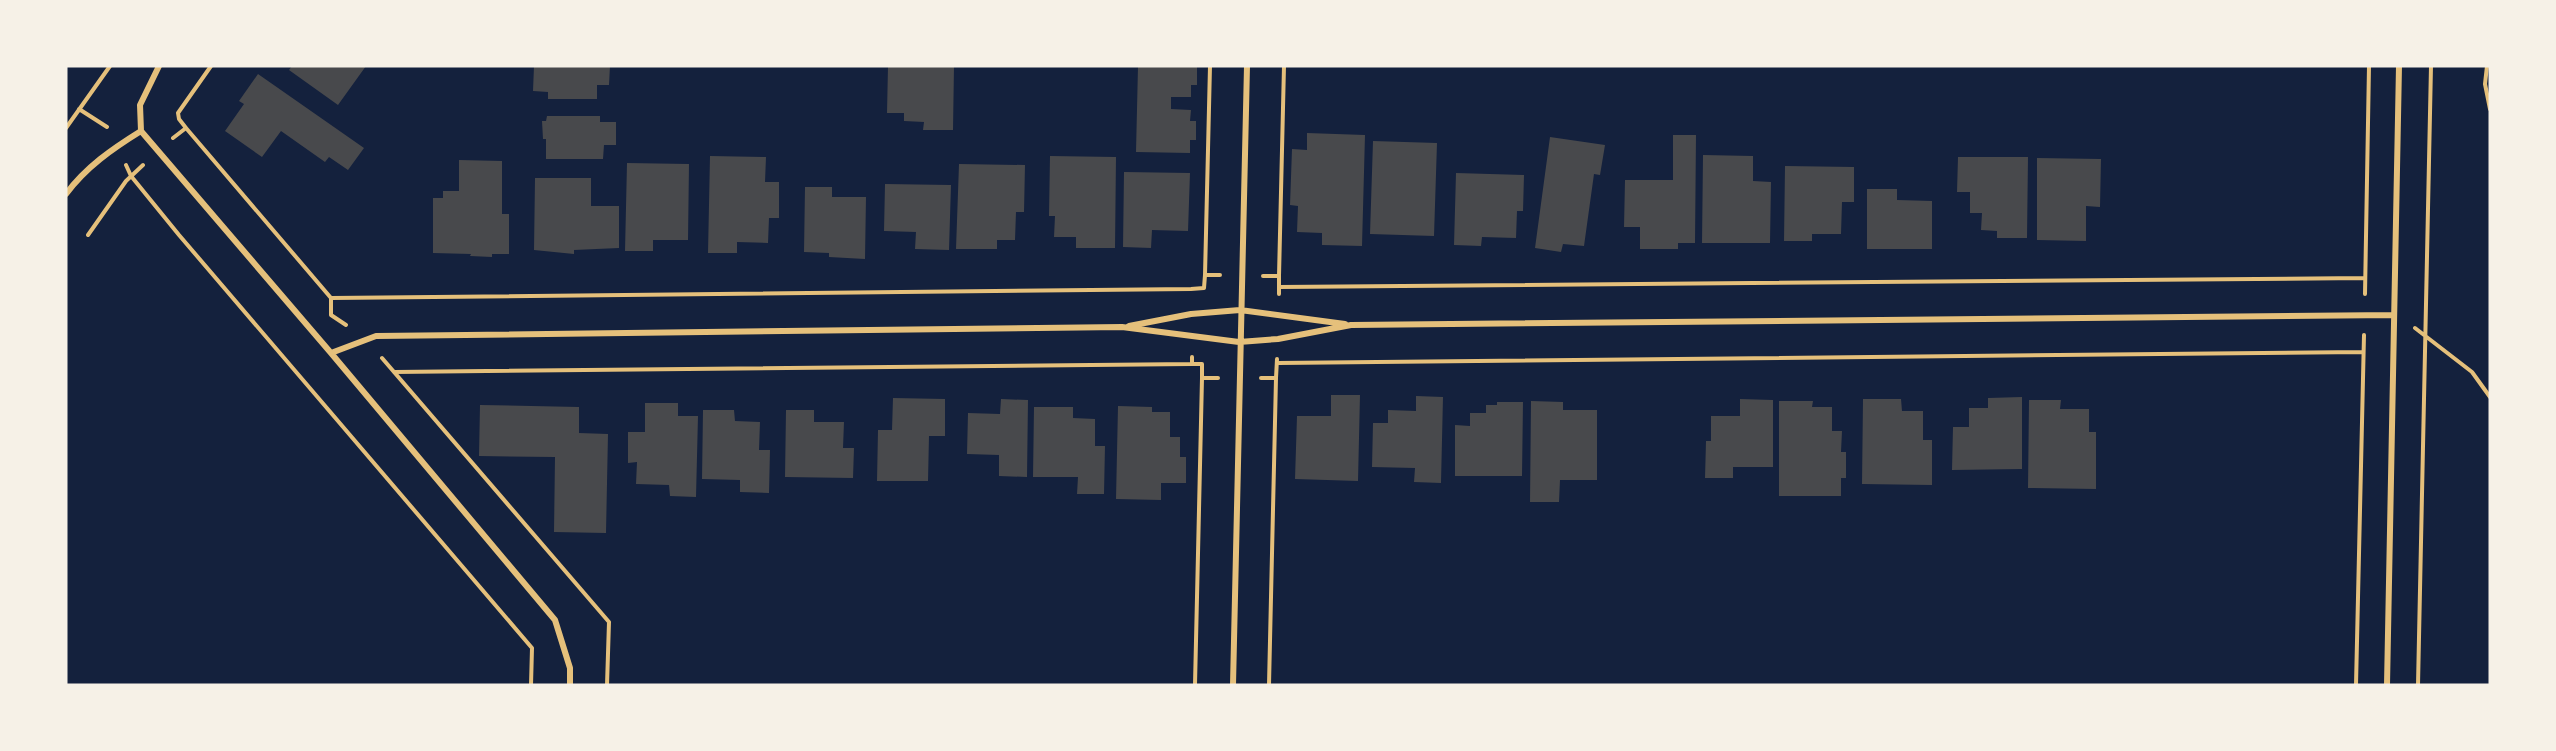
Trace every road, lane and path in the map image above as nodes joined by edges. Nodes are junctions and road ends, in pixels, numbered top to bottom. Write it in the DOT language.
graph roads {
  1 [pos="110,66"];
  2 [pos="159,66"];
  3 [pos="1210,66"];
  4 [pos="1246,66"];
  5 [pos="1284,66"];
  6 [pos="2369,66"];
  7 [pos="2399,66"];
  8 [pos="2431,66"];
  9 [pos="2487,66"];
  10 [pos="79,109"];
  11 [pos="2490,109"];
  12 [pos="66,128"];
  13 [pos="186,128"];
  14 [pos="141,131"];
  15 [pos="117,146"];
  16 [pos="66,194"];
  17 [pos="1205,275"];
  18 [pos="1280,276"];
  19 [pos="2365,278"];
  20 [pos="1279,287"];
  21 [pos="1191,289"];
  22 [pos="331,298"];
  23 [pos="1240,310"];
  24 [pos="2364,314"];
  25 [pos="2394,315"];
  26 [pos="1351,326"];
  27 [pos="1122,327"];
  28 [pos="2424,334"];
  29 [pos="366,339"];
  30 [pos="1239,342"];
  31 [pos="331,352"];
  32 [pos="2363,352"];
  33 [pos="1277,363"];
  34 [pos="1192,364"];
  35 [pos="394,372"];
  36 [pos="1202,378"];
  37 [pos="1276,378"];
  38 [pos="2490,396"];
  39 [pos="531,685"];
  40 [pos="570,685"];
  41 [pos="607,685"];
  42 [pos="1195,685"];
  43 [pos="1233,685"];
  44 [pos="1269,685"];
  45 [pos="2356,685"];
  46 [pos="2387,685"];
  47 [pos="2418,685"];
  1 -- 10 [label="path"];
  2 -- 14 [label="street"];
  3 -- 17 [label="path"];
  4 -- 23 [label="street"];
  5 -- 18 [label="path"];
  6 -- 19 [label="path"];
  7 -- 25 [label="street"];
  8 -- 28 [label="path"];
  9 -- 11 [label="path"];
  10 -- 12 [label="path"];
  10 -- 15 [label="path"];
  13 -- 22 [label="path"];
  14 -- 15 [label="street"];
  14 -- 31 [label="street"];
  15 -- 16 [label="street"];
  15 -- 39 [label="path"];
  19 -- 20 [label="path"];
  19 -- 24 [label="path"];
  21 -- 22 [label="path"];
  22 -- 29 [label="path"];
  23 -- 26 [label="street"];
  23 -- 27 [label="street"];
  23 -- 30 [label="street"];
  24 -- 25 [label="street"];
  24 -- 26 [label="street"];
  24 -- 32 [label="path"];
  25 -- 28 [label="path"];
  25 -- 46 [label="street"];
  26 -- 30 [label="street"];
  27 -- 29 [label="street"];
  27 -- 30 [label="street"];
  28 -- 38 [label="path"];
  28 -- 47 [label="path"];
  29 -- 31 [label="street"];
  29 -- 35 [label="path"];
  30 -- 43 [label="street"];
  31 -- 40 [label="street"];
  32 -- 33 [label="path"];
  32 -- 45 [label="path"];
  34 -- 35 [label="path"];
  35 -- 41 [label="path"];
  36 -- 42 [label="path"];
  37 -- 44 [label="path"];
}
